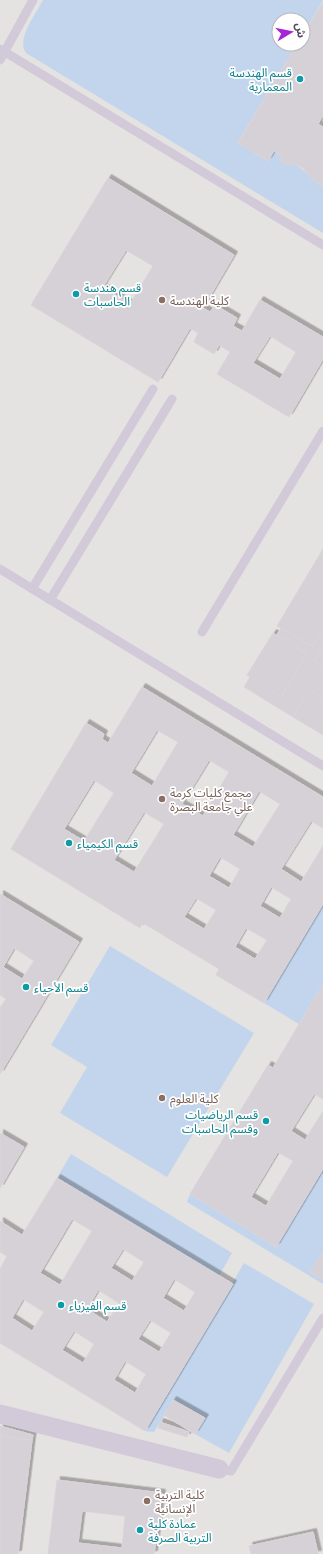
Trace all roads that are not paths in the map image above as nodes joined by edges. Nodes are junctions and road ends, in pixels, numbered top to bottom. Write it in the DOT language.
graph roads {
  1 [pos="33,0"];
  2 [pos="2,54"];
  3 [pos="323,245"];
  4 [pos="153,389"];
  5 [pos="172,399"];
  6 [pos="323,431"];
  7 [pos="0,569"];
  8 [pos="32,589"];
  9 [pos="50,600"];
  10 [pos="202,632"];
  11 [pos="323,766"];
  12 [pos="323,1318"];
  13 [pos="0,1414"];
  14 [pos="219,1469"];
  1 -- 2 [label="lane"];
  2 -- 3 [label="lane"];
  4 -- 8 [label="lane"];
  5 -- 9 [label="lane"];
  6 -- 10 [label="lane"];
  7 -- 8 [label="lane"];
  8 -- 9 [label="lane"];
  9 -- 11 [label="lane"];
  12 -- 14 [label="lane"];
  13 -- 14 [label="street"];
}
